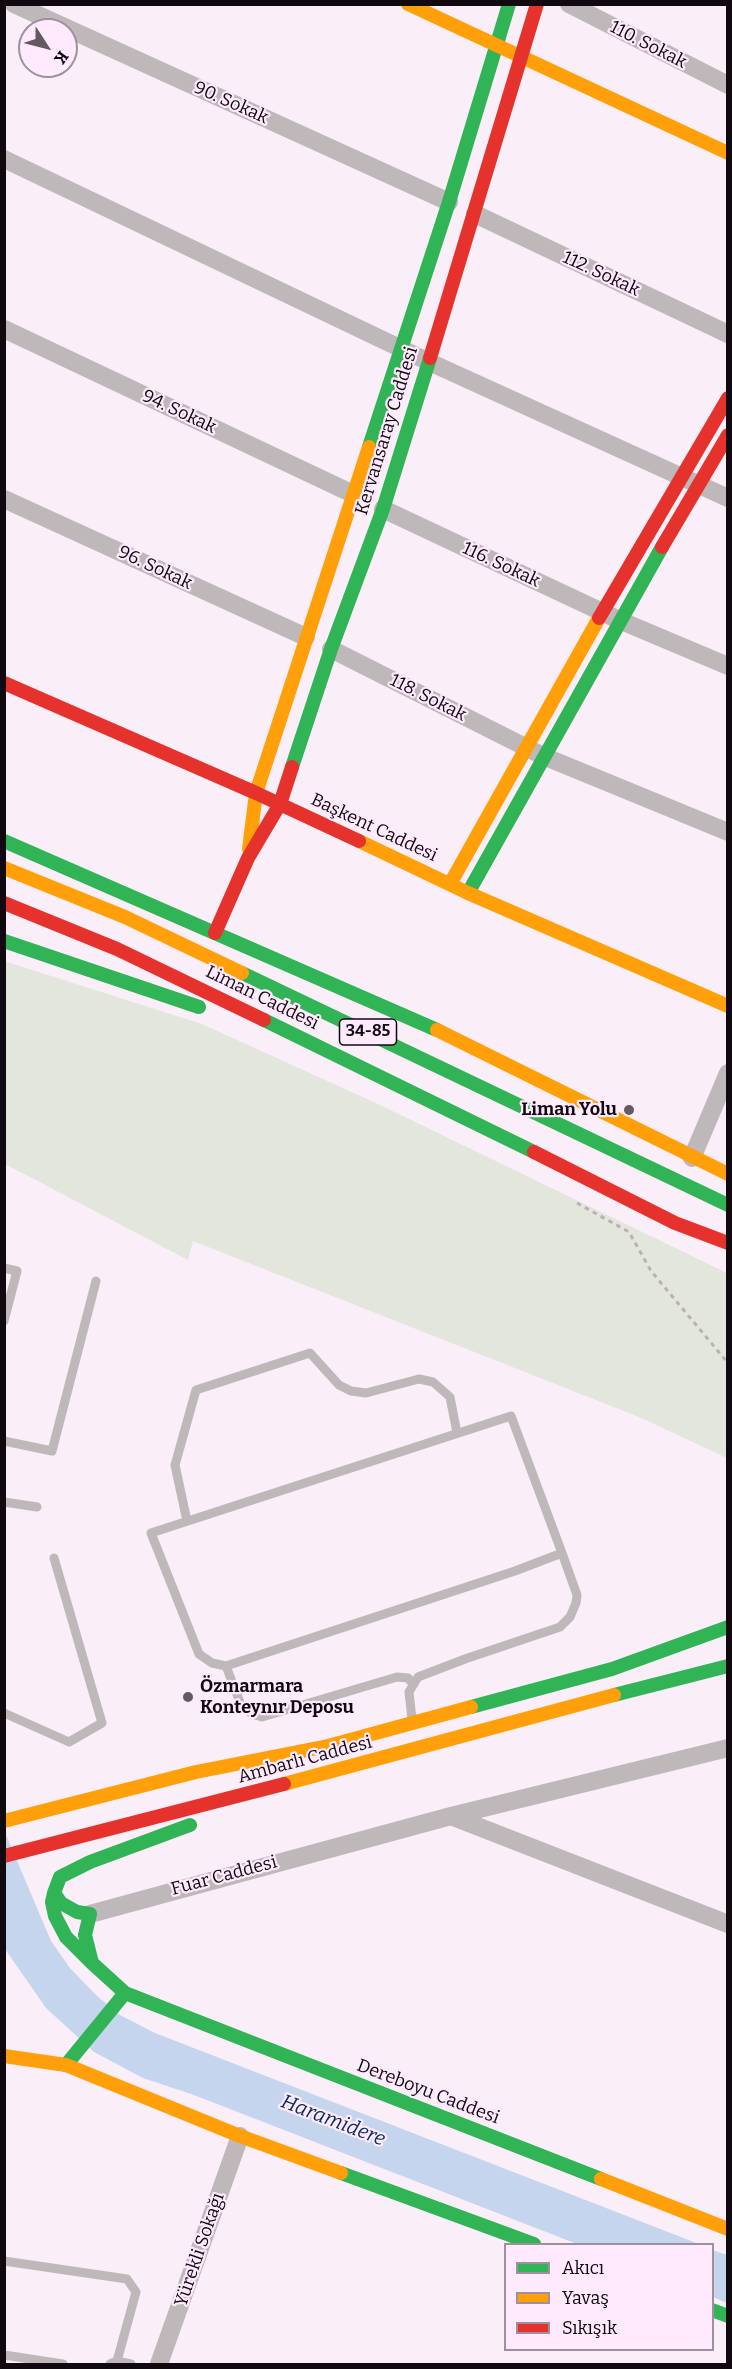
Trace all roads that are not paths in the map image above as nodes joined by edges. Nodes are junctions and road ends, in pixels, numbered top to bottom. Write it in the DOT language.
graph roads {
  1 [pos="14,4"];
  2 [pos="408,4"];
  3 [pos="509,4"];
  4 [pos="537,4"];
  5 [pos="569,4"];
  6 [pos="496,45"];
  7 [pos="520,57"];
  8 [pos="728,85"];
  9 [pos="728,153"];
  10 [pos="4,159"];
  11 [pos="449,202"];
  12 [pos="475,214"];
  13 [pos="4,329"];
  14 [pos="728,334"];
  15 [pos="400,347"];
  16 [pos="427,361"];
  17 [pos="728,398"];
  18 [pos="728,435"];
  19 [pos="680,478"];
  20 [pos="698,486"];
  21 [pos="353,494"];
  22 [pos="728,498"];
  23 [pos="4,499"];
  24 [pos="383,509"];
  25 [pos="602,612"];
  26 [pos="619,620"];
  27 [pos="306,636"];
  28 [pos="331,649"];
  29 [pos="728,666"];
  30 [pos="4,683"];
  31 [pos="525,746"];
  32 [pos="543,756"];
  33 [pos="256,793"];
  34 [pos="280,804"];
  35 [pos="728,832"];
  36 [pos="4,841"];
  37 [pos="248,858"];
  38 [pos="4,868"];
  39 [pos="450,884"];
  40 [pos="468,893"];
  41 [pos="4,903"];
  42 [pos="215,933"];
  43 [pos="4,941"];
  44 [pos="728,1006"];
  45 [pos="728,1073"];
  46 [pos="396,1083"];
  47 [pos="692,1158"];
  48 [pos="728,1174"];
  49 [pos="728,1205"];
  50 [pos="675,1223"];
  51 [pos="728,1243"];
  52 [pos="728,1249"];
  53 [pos="4,1268"];
  54 [pos="96,1281"];
  55 [pos="4,1321"];
  56 [pos="457,1434"];
  57 [pos="4,1441"];
  58 [pos="4,1502"];
  59 [pos="37,1508"];
  60 [pos="187,1521"];
  61 [pos="562,1553"];
  62 [pos="54,1558"];
  63 [pos="728,1627"];
  64 [pos="728,1639"];
  65 [pos="226,1666"];
  66 [pos="728,1666"];
  67 [pos="612,1670"];
  68 [pos="413,1684"];
  69 [pos="4,1713"];
  70 [pos="413,1723"];
  71 [pos="728,1748"];
  72 [pos="250,1794"];
  73 [pos="451,1816"];
  74 [pos="4,1821"];
  75 [pos="4,1857"];
  76 [pos="54,1893"];
  77 [pos="90,1914"];
  78 [pos="728,1924"];
  79 [pos="92,1963"];
  80 [pos="121,1997"];
  81 [pos="4,2056"];
  82 [pos="66,2065"];
  83 [pos="240,2136"];
  84 [pos="728,2229"];
  85 [pos="531,2243"];
  86 [pos="4,2260"];
  87 [pos="4,2355"];
  88 [pos="113,2363"];
  89 [pos="63,2364"];
  90 [pos="131,2364"];
  91 [pos="159,2364"];
  1 -- 11 [label="street, 90. Sokak"];
  2 -- 6 [label="main road"];
  3 -- 6 [label="main road, Kervansaray Caddesi"];
  4 -- 7 [label="main road, Kervansaray Caddesi"];
  5 -- 8 [label="street, 110. Sokak"];
  6 -- 7 [label="main road"];
  6 -- 11 [label="main road, Kervansaray Caddesi"];
  7 -- 9 [label="main road"];
  7 -- 12 [label="main road, Kervansaray Caddesi"];
  10 -- 15 [label="street"];
  11 -- 15 [label="main road, Kervansaray Caddesi"];
  12 -- 14 [label="street, 112. Sokak"];
  12 -- 16 [label="main road, Kervansaray Caddesi"];
  13 -- 21 [label="street, 94. Sokak"];
  15 -- 16 [label="street"];
  15 -- 21 [label="main road, Kervansaray Caddesi"];
  16 -- 19 [label="street"];
  16 -- 24 [label="main road, Kervansaray Caddesi"];
  17 -- 19 [label="main road"];
  18 -- 20 [label="main road"];
  19 -- 20 [label="street"];
  19 -- 25 [label="main road"];
  20 -- 22 [label="street"];
  20 -- 26 [label="main road"];
  21 -- 27 [label="main road, Kervansaray Caddesi"];
  23 -- 27 [label="street, 96. Sokak"];
  24 -- 25 [label="street, 116. Sokak"];
  24 -- 28 [label="main road, Kervansaray Caddesi"];
  25 -- 26 [label="street, 116. Sokak"];
  25 -- 31 [label="main road"];
  26 -- 29 [label="street, 116. Sokak"];
  26 -- 32 [label="main road"];
  27 -- 33 [label="main road, Kervansaray Caddesi"];
  28 -- 31 [label="street, 118. Sokak"];
  28 -- 34 [label="main road, Kervansaray Caddesi"];
  30 -- 33 [label="main road, Başkent Caddesi"];
  31 -- 32 [label="street, 118. Sokak"];
  31 -- 39 [label="main road"];
  32 -- 35 [label="street, 118. Sokak"];
  32 -- 40 [label="main road"];
  33 -- 34 [label="main road, Başkent Caddesi"];
  33 -- 37 [label="main road, Kervansaray Caddesi"];
  34 -- 37 [label="main road, Kervansaray Caddesi"];
  34 -- 39 [label="main road, Başkent Caddesi"];
  36 -- 42 [label="main road"];
  37 -- 42 [label="main road, Kervansaray Caddesi"];
  38 -- 49 [label="main road, Liman Caddesi / 34-85"];
  39 -- 40 [label="main road, Başkent Caddesi"];
  40 -- 44 [label="main road, Başkent Caddesi"];
  41 -- 46 [label="main road, Liman Caddesi / 34-85"];
  42 -- 47 [label="main road"];
  43 -- 46 [label="main road"];
  45 -- 47 [label="street"];
  46 -- 50 [label="main road, Liman Caddesi"];
  47 -- 48 [label="main road"];
  50 -- 51 [label="main road, Liman Caddesi"];
  50 -- 52 [label="main road"];
  53 -- 55 [label="lane"];
  54 -- 57 [label="lane"];
  56 -- 60 [label="lane"];
  56 -- 60 [label="lane"];
  56 -- 61 [label="lane"];
  58 -- 59 [label="lane"];
  60 -- 65 [label="lane"];
  61 -- 65 [label="lane"];
  61 -- 68 [label="lane"];
  62 -- 69 [label="lane"];
  63 -- 67 [label="main road"];
  64 -- 67 [label="main road"];
  65 -- 68 [label="lane"];
  66 -- 72 [label="main road, Ambarlı Caddesi"];
  67 -- 70 [label="main road, Ambarlı Caddesi"];
  68 -- 70 [label="lane"];
  70 -- 74 [label="main road, Ambarlı Caddesi"];
  71 -- 73 [label="street, Fuar Caddesi"];
  72 -- 75 [label="main road, Ambarlı Caddesi"];
  72 -- 76 [label="main road"];
  73 -- 77 [label="street, Fuar Caddesi"];
  73 -- 78 [label="street"];
  76 -- 77 [label="main road"];
  76 -- 79 [label="main road"];
  77 -- 79 [label="main road"];
  79 -- 80 [label="main road"];
  80 -- 82 [label="main road"];
  80 -- 84 [label="main road, Dereboyu Caddesi"];
  81 -- 82 [label="main road"];
  82 -- 83 [label="main road"];
  83 -- 85 [label="main road"];
  83 -- 91 [label="street, Yürekli Sokağı"];
  86 -- 88 [label="lane"];
  87 -- 89 [label="lane"];
  88 -- 90 [label="lane"];
}
